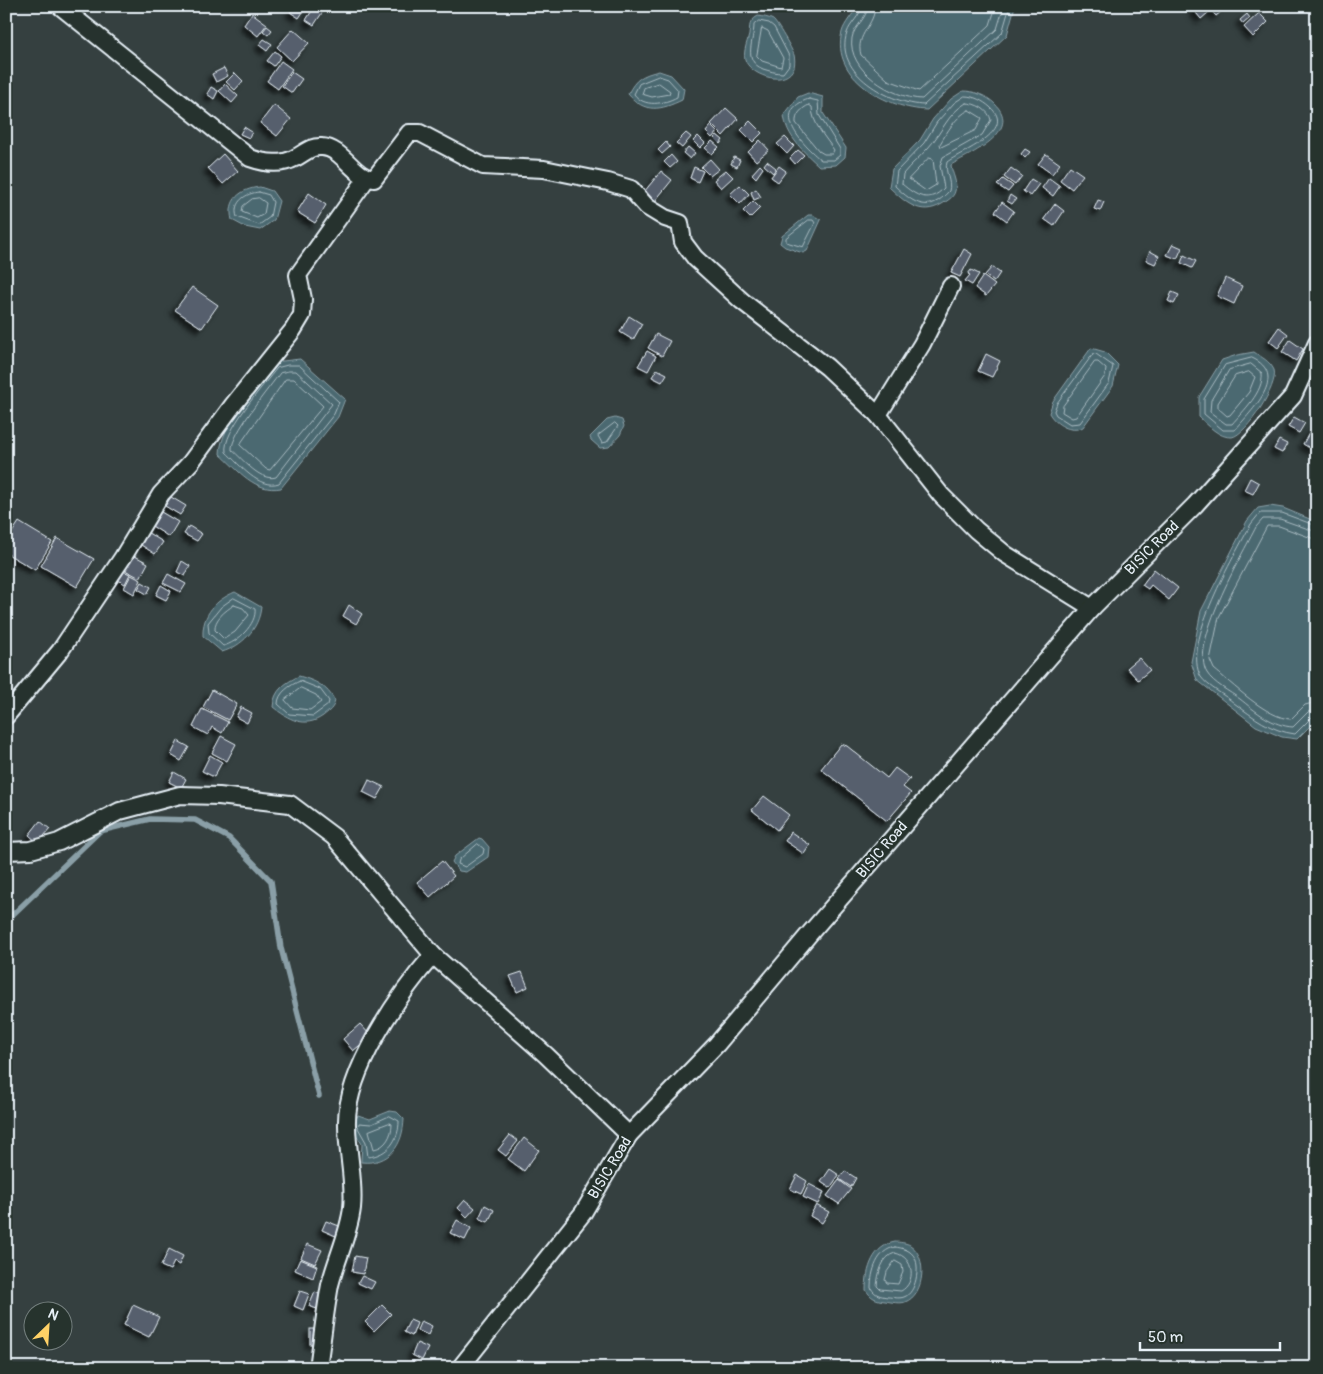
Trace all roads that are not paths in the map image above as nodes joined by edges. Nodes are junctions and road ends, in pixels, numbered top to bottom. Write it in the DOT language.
graph roads {
  1 [pos="60,6"];
  2 [pos="367,178"];
  3 [pos="952,286"];
  4 [pos="1317,343"];
  5 [pos="878,414"];
  6 [pos="1092,608"];
  7 [pos="6,716"];
  8 [pos="6,850"];
  9 [pos="433,955"];
  10 [pos="629,1135"];
  11 [pos="318,1368"];
  12 [pos="460,1368"];
  1 -- 2 [label="street"];
  2 -- 5 [label="street"];
  2 -- 7 [label="street"];
  3 -- 5 [label="street"];
  4 -- 6 [label="street, BISIC Road"];
  5 -- 6 [label="street"];
  6 -- 10 [label="street, BISIC Road"];
  8 -- 9 [label="street"];
  9 -- 10 [label="street"];
  9 -- 11 [label="street"];
  10 -- 12 [label="street, BISIC Road"];
}
